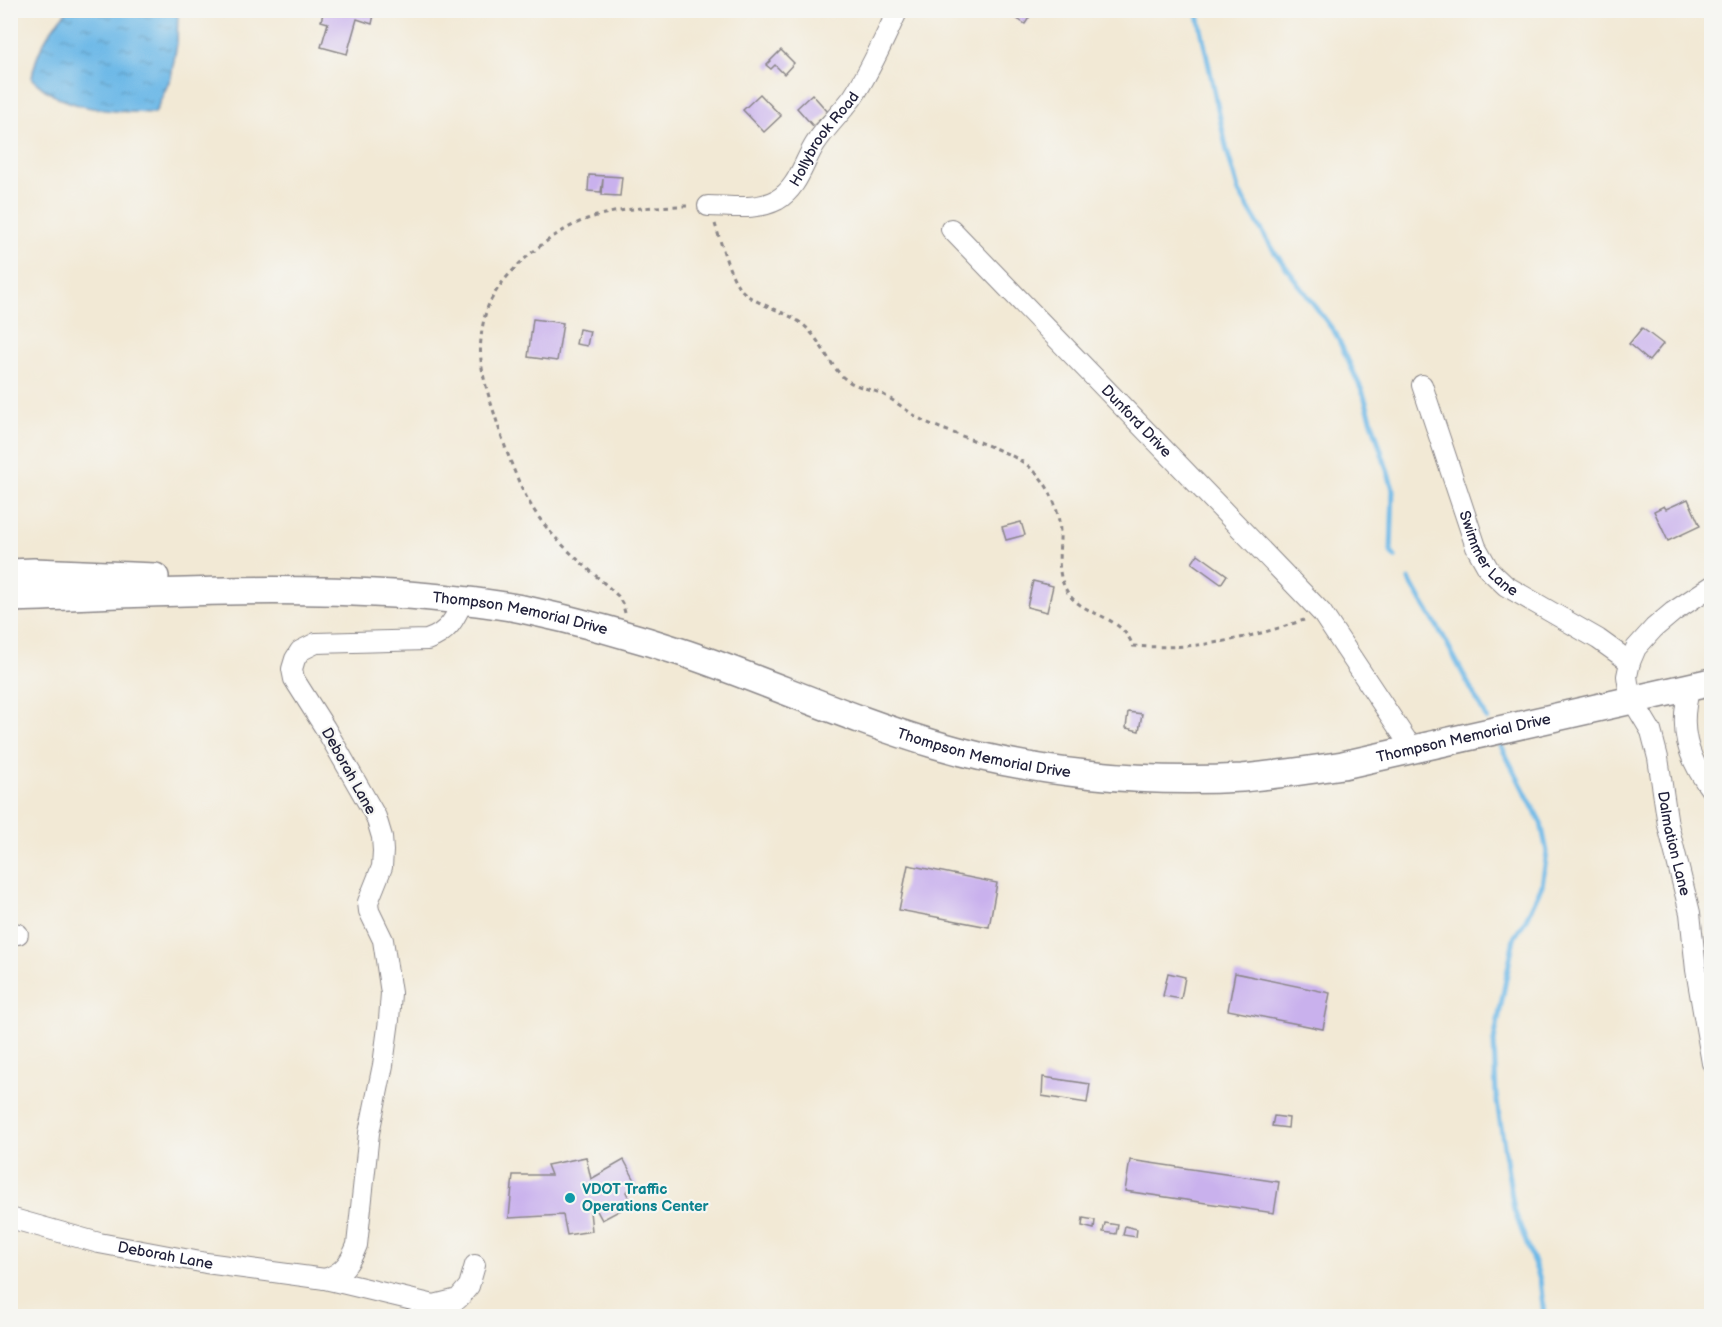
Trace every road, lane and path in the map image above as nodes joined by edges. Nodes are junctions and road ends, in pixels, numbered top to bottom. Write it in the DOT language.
graph roads {
  1 [pos="898,10"];
  2 [pos="708,206"];
  3 [pos="951,229"];
  4 [pos="1422,385"];
  5 [pos="10,573"];
  6 [pos="1712,586"];
  7 [pos="266,589"];
  8 [pos="10,598"];
  9 [pos="464,599"];
  10 [pos="1322,613"];
  11 [pos="629,635"];
  12 [pos="1630,662"];
  13 [pos="1701,685"];
  14 [pos="1633,701"];
  15 [pos="1413,750"];
  16 [pos="1712,791"];
  17 [pos="1712,1062"];
  18 [pos="10,1218"];
  19 [pos="475,1265"];
  20 [pos="325,1279"];
  1 -- 2 [label="street, Hollybrook Road"];
  2 -- 10 [label="path"];
  2 -- 11 [label="path"];
  3 -- 10 [label="street, Dunford Drive"];
  4 -- 12 [label="street, Swimmer Lane"];
  5 -- 7 [label="main road, Thompson Memorial Drive"];
  6 -- 12 [label="street"];
  7 -- 8 [label="main road, Thompson Memorial Drive"];
  7 -- 9 [label="main road, Thompson Memorial Drive"];
  9 -- 11 [label="main road, Thompson Memorial Drive"];
  9 -- 20 [label="street, Deborah Lane"];
  10 -- 15 [label="street, Dunford Drive"];
  11 -- 15 [label="main road, Thompson Memorial Drive"];
  12 -- 14 [label="street"];
  13 -- 14 [label="main road, Thompson Memorial Drive"];
  13 -- 16 [label="street"];
  14 -- 15 [label="main road, Thompson Memorial Drive"];
  14 -- 17 [label="street, Dalmation Lane"];
  18 -- 20 [label="street, Deborah Lane"];
  19 -- 20 [label="street, Deborah Lane"];
}
